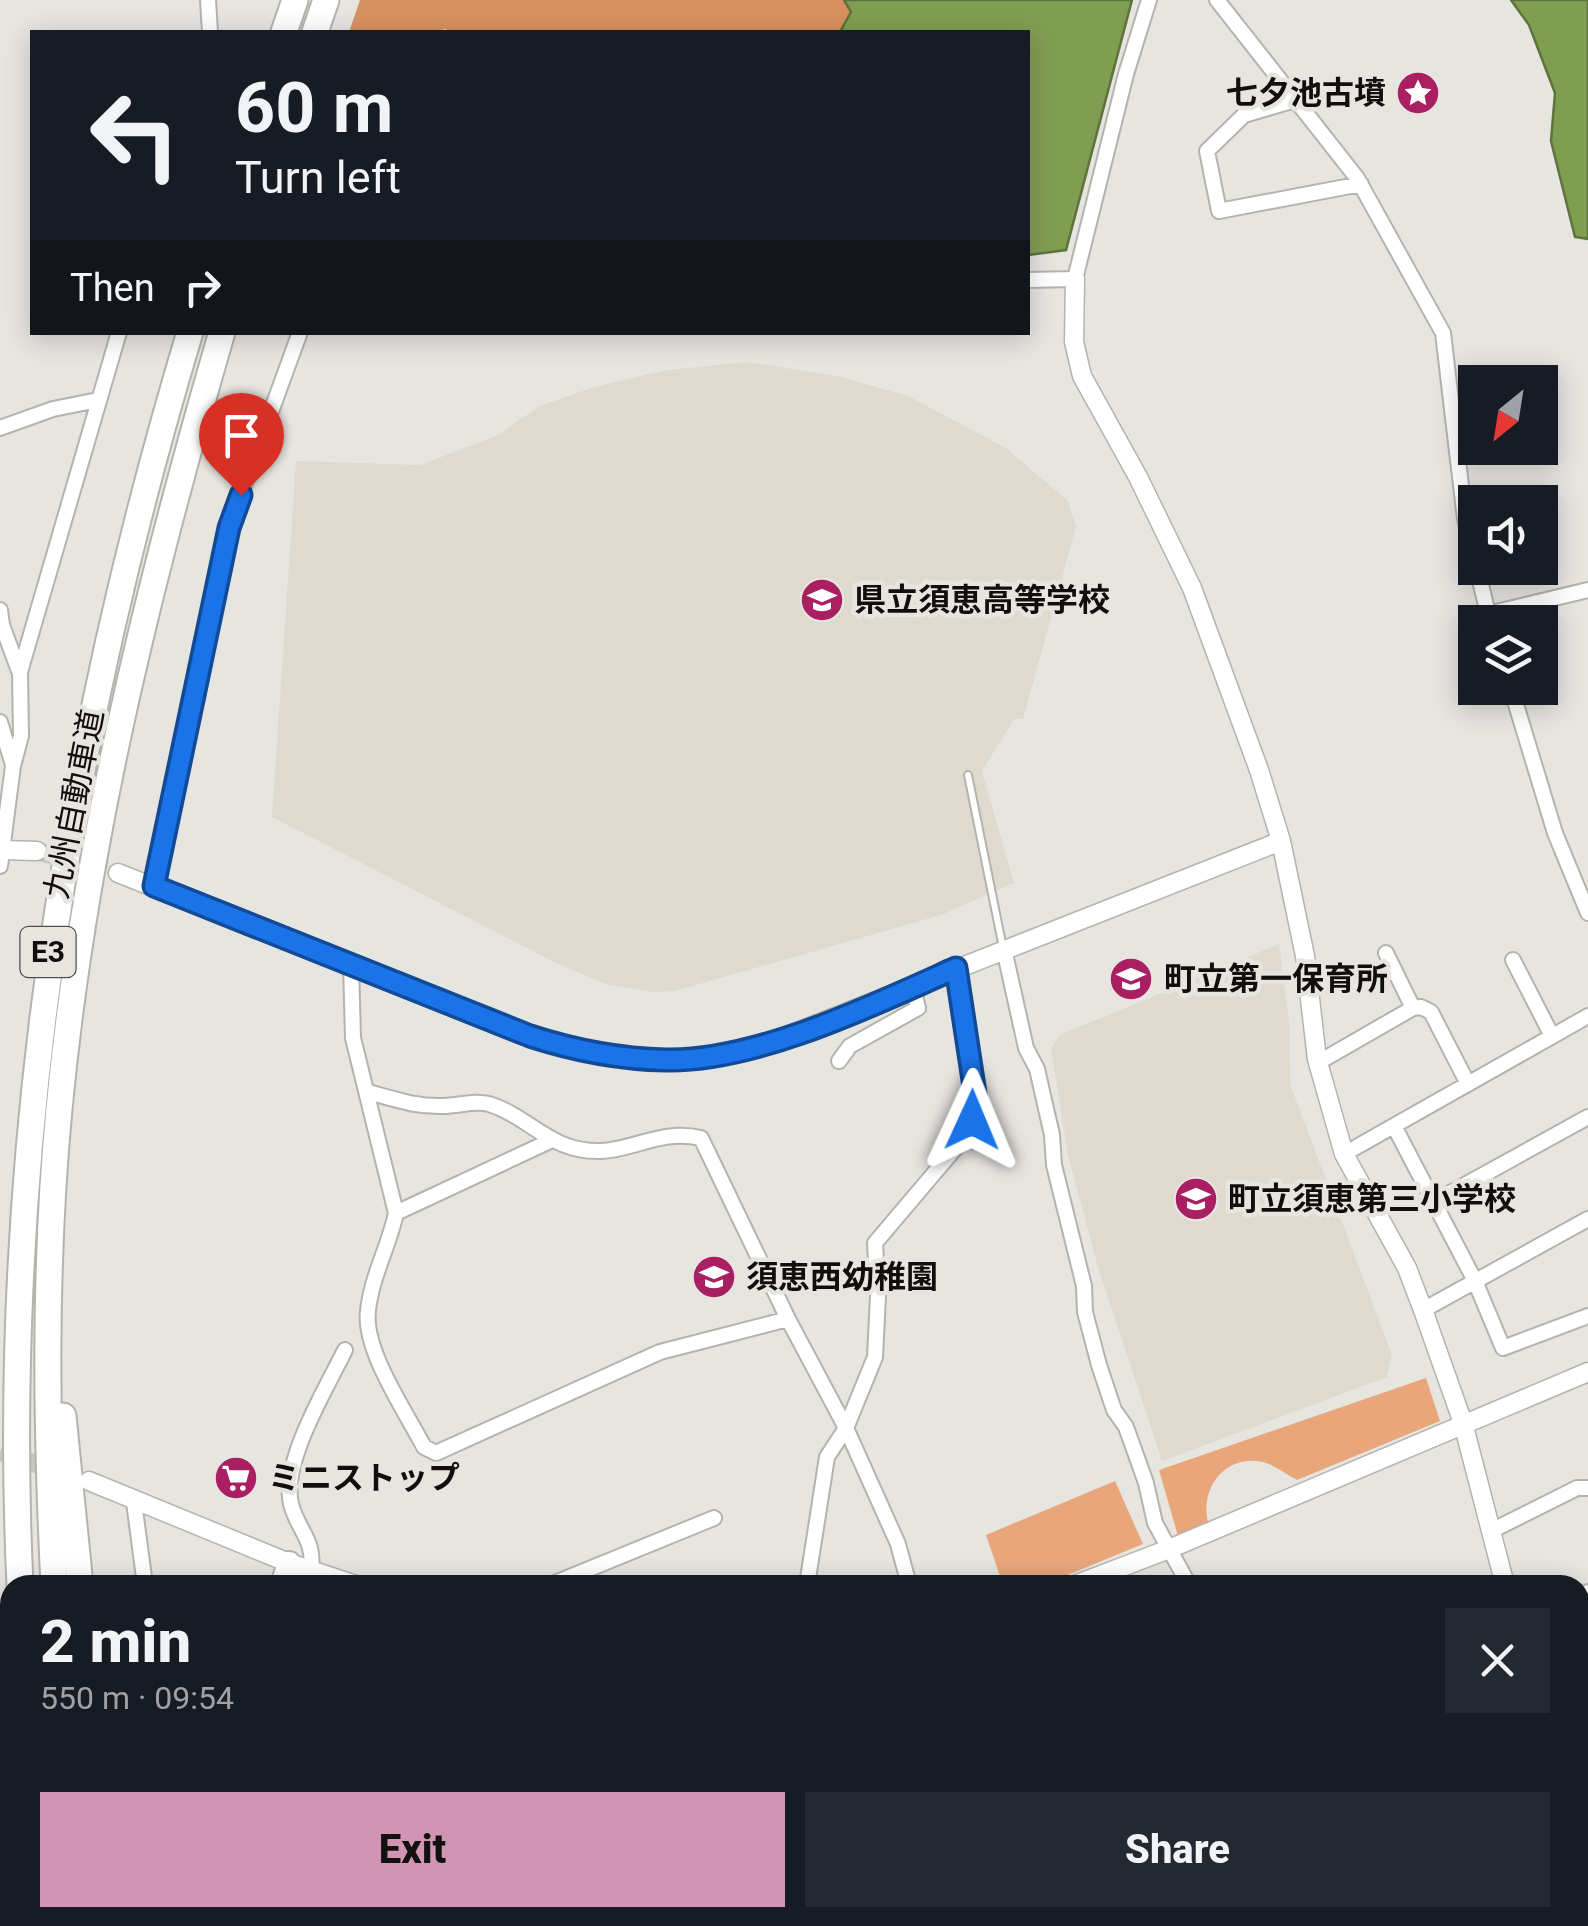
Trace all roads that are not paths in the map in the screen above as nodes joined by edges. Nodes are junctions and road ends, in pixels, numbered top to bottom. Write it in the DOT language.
graph roads {
  1 [pos="208,0"];
  2 [pos="295,0"];
  3 [pos="326,0"];
  4 [pos="1149,0"];
  5 [pos="1216,0"];
  6 [pos="210,30"];
  7 [pos="285,30"];
  8 [pos="316,30"];
  9 [pos="1295,100"];
  10 [pos="1361,184"];
  11 [pos="1075,279"];
  12 [pos="1030,280"];
  13 [pos="117,335"];
  14 [pos="189,335"];
  15 [pos="221,335"];
  16 [pos="299,335"];
  17 [pos="98,400"];
  18 [pos="0,428"];
  19 [pos="1461,485"];
  20 [pos="1588,590"];
  21 [pos="1536,605"];
  22 [pos="0,610"];
  23 [pos="20,672"];
  24 [pos="1516,705"];
  25 [pos="0,722"];
  26 [pos="13,766"];
  27 [pos="968,775"];
  28 [pos="1281,840"];
  29 [pos="38,850"];
  30 [pos="1,858"];
  31 [pos="118,874"];
  32 [pos="154,886"];
  33 [pos="1588,912"];
  34 [pos="1004,950"];
  35 [pos="1386,953"];
  36 [pos="1513,960"];
  37 [pos="351,964"];
  38 [pos="956,968"];
  39 [pos="913,987"];
  40 [pos="1413,1008"];
  41 [pos="1588,1016"];
  42 [pos="1552,1036"];
  43 [pos="1318,1059"];
  44 [pos="839,1060"];
  45 [pos="1468,1084"];
  46 [pos="368,1092"];
  47 [pos="58,1111"];
  48 [pos="1588,1116"];
  49 [pos="1394,1126"];
  50 [pos="550,1141"];
  51 [pos="1344,1154"];
  52 [pos="20,1160"];
  53 [pos="1434,1202"];
  54 [pos="396,1213"];
  55 [pos="1588,1219"];
  56 [pos="1475,1281"];
  57 [pos="1423,1310"];
  58 [pos="0,1314"];
  59 [pos="1588,1316"];
  60 [pos="788,1319"];
  61 [pos="345,1350"];
  62 [pos="1588,1372"];
  63 [pos="1463,1423"];
  64 [pos="846,1428"];
  65 [pos="89,1481"];
  66 [pos="1588,1488"];
  67 [pos="134,1502"];
  68 [pos="714,1518"];
  69 [pos="1491,1531"];
  70 [pos="1169,1549"];
  71 [pos="294,1573"];
  72 [pos="19,1575"];
  73 [pos="54,1575"];
  74 [pos="79,1575"];
  75 [pos="144,1575"];
  76 [pos="574,1575"];
  77 [pos="809,1575"];
  78 [pos="906,1575"];
  79 [pos="1101,1575"];
  80 [pos="1183,1575"];
  81 [pos="1502,1575"];
  1 -- 6 [label="street"];
  2 -- 7 [label="highway"];
  3 -- 8 [label="highway"];
  4 -- 11 [label="street"];
  5 -- 9 [label="street"];
  9 -- 10 [label="street"];
  9 -- 10 [label="street"];
  10 -- 19 [label="street"];
  11 -- 12 [label="street"];
  11 -- 28 [label="street"];
  13 -- 17 [label="street"];
  14 -- 52 [label="highway, 九州自動車道 / E3"];
  15 -- 47 [label="highway, 九州自動車道 / E3"];
  16 -- 32 [label="street"];
  17 -- 18 [label="street"];
  17 -- 23 [label="street"];
  20 -- 21 [label="street"];
  22 -- 23 [label="street"];
  23 -- 26 [label="street"];
  24 -- 33 [label="street"];
  25 -- 26 [label="street"];
  26 -- 30 [label="street"];
  27 -- 34 [label="lane"];
  28 -- 34 [label="street"];
  28 -- 43 [label="street"];
  29 -- 30 [label="street"];
  31 -- 32 [label="street"];
  32 -- 37 [label="street"];
  34 -- 38 [label="street"];
  34 -- 70 [label="street"];
  35 -- 40 [label="street"];
  36 -- 42 [label="street"];
  37 -- 39 [label="street"];
  37 -- 46 [label="street"];
  38 -- 39 [label="street"];
  38 -- 64 [label="street"];
  39 -- 44 [label="street"];
  40 -- 43 [label="street"];
  40 -- 45 [label="street"];
  41 -- 42 [label="street"];
  42 -- 45 [label="street"];
  43 -- 51 [label="street"];
  45 -- 49 [label="street"];
  46 -- 50 [label="street"];
  46 -- 54 [label="street"];
  47 -- 73 [label="highway, 九州自動車道 / E3"];
  47 -- 74 [label="highway"];
  48 -- 53 [label="street"];
  49 -- 51 [label="street"];
  49 -- 53 [label="street"];
  50 -- 54 [label="street"];
  50 -- 60 [label="street"];
  51 -- 57 [label="street"];
  52 -- 58 [label="highway"];
  52 -- 72 [label="highway, 九州自動車道 / E3"];
  53 -- 56 [label="street"];
  54 -- 60 [label="street"];
  55 -- 56 [label="street"];
  56 -- 57 [label="street"];
  56 -- 59 [label="street"];
  57 -- 63 [label="street"];
  60 -- 64 [label="street"];
  61 -- 71 [label="street"];
  62 -- 63 [label="street"];
  63 -- 69 [label="street"];
  63 -- 70 [label="street"];
  64 -- 77 [label="street"];
  64 -- 78 [label="street"];
  65 -- 67 [label="street"];
  66 -- 69 [label="street"];
  67 -- 71 [label="street"];
  67 -- 75 [label="street"];
  68 -- 76 [label="street"];
  69 -- 81 [label="street"];
  70 -- 79 [label="street"];
  70 -- 80 [label="street"];
}
